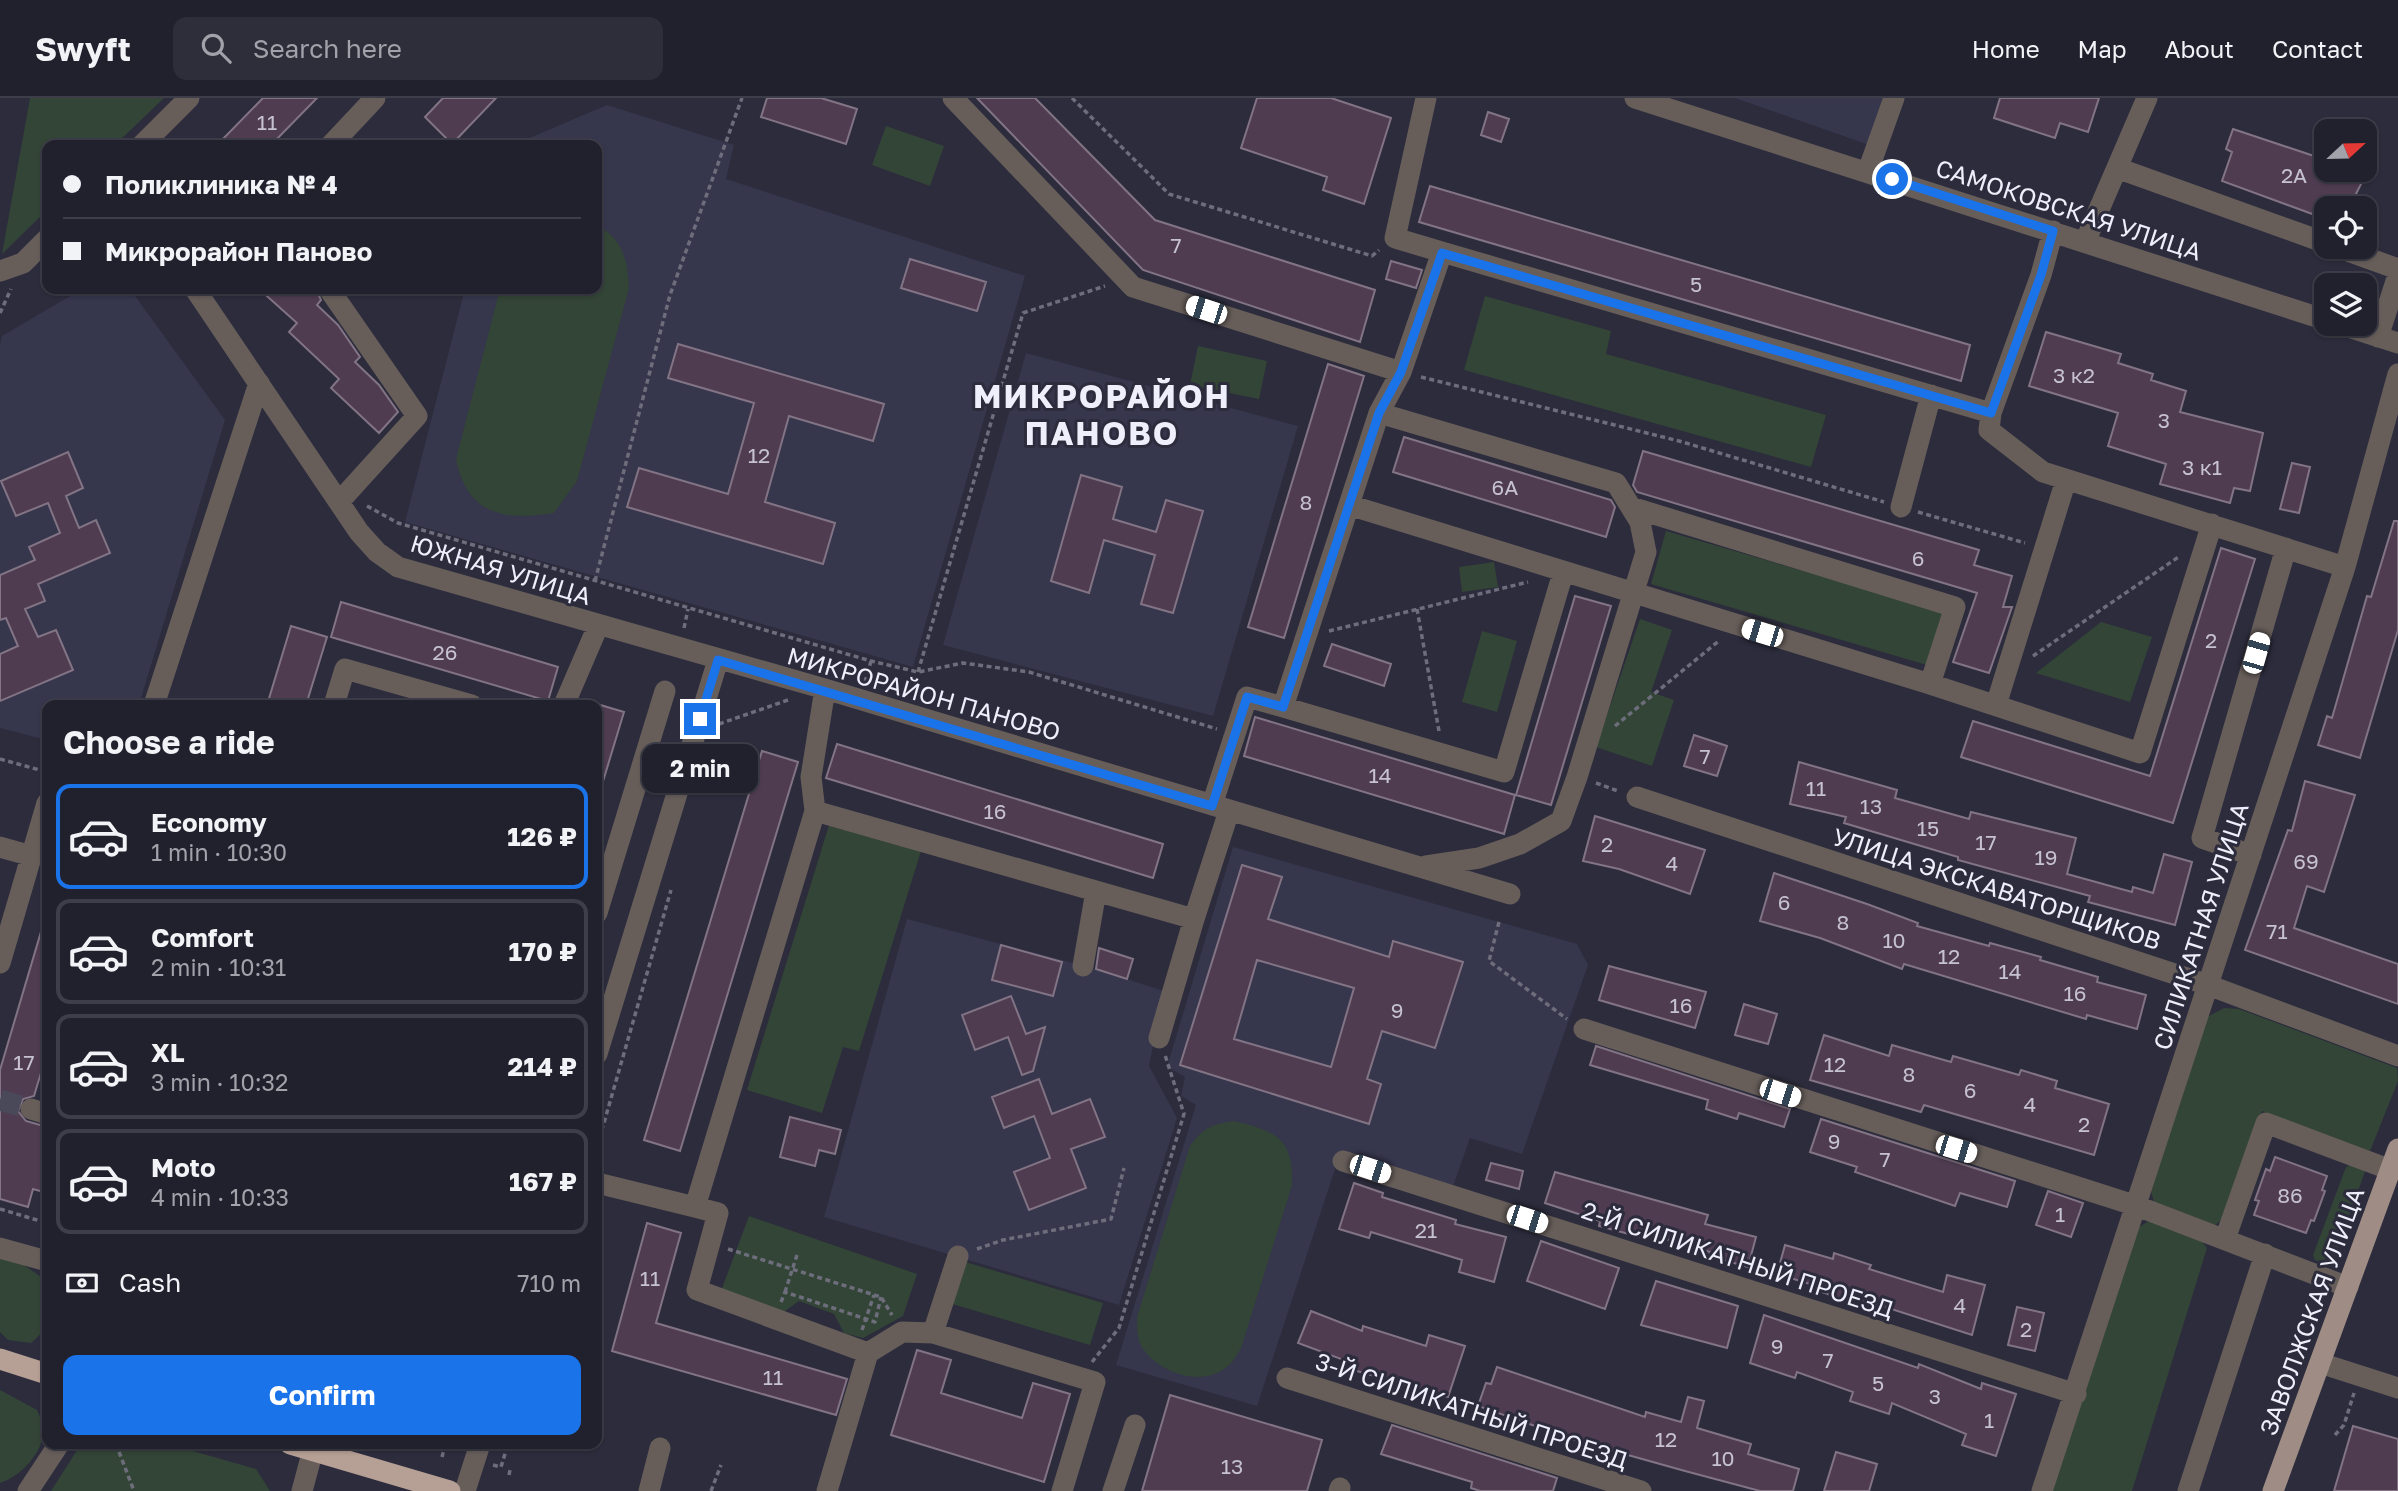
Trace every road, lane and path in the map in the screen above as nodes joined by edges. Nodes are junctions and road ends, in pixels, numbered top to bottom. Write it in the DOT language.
graph roads {
  1 [pos="189,98"];
  2 [pos="375,98"];
  3 [pos="742,98"];
  4 [pos="953,98"];
  5 [pos="1072,98"];
  6 [pos="1426,98"];
  7 [pos="1635,98"];
  8 [pos="1894,98"];
  9 [pos="2146,98"];
  10 [pos="147,140"];
  11 [pos="336,140"];
  12 [pos="2117,168"];
  13 [pos="1868,171"];
  14 [pos="2053,231"];
  15 [pos="1395,237"];
  16 [pos="2314,239"];
  17 [pos="2085,242"];
  18 [pos="42,244"];
  19 [pos="1442,253"];
  20 [pos="2370,259"];
  21 [pos="2398,269"];
  22 [pos="0,271"];
  23 [pos="2398,275"];
  24 [pos="1126,279"];
  25 [pos="202,294"];
  26 [pos="332,294"];
  27 [pos="2314,316"];
  28 [pos="2388,340"];
  29 [pos="1401,372"];
  30 [pos="2398,374"];
  31 [pos="259,383"];
  32 [pos="1931,396"];
  33 [pos="1379,413"];
  34 [pos="1991,413"];
  35 [pos="2066,480"];
  36 [pos="342,498"];
  37 [pos="1349,505"];
  38 [pos="1630,507"];
  39 [pos="1901,507"];
  40 [pos="2210,530"];
  41 [pos="2286,548"];
  42 [pos="2043,549"];
  43 [pos="2345,567"];
  44 [pos="1563,573"];
  45 [pos="595,582"];
  46 [pos="1633,594"];
  47 [pos="688,609"];
  48 [pos="1418,609"];
  49 [pos="598,626"];
  50 [pos="1738,626"];
  51 [pos="682,635"];
  52 [pos="1306,636"];
  53 [pos="718,660"];
  54 [pos="871,661"];
  55 [pos="918,672"];
  56 [pos="2005,675"];
  57 [pos="1930,684"];
  58 [pos="863,688"];
  59 [pos="825,689"];
  60 [pos="665,691"];
  61 [pos="796,697"];
  62 [pos="156,700"];
  63 [pos="336,700"];
  64 [pos="454,700"];
  65 [pos="566,700"];
  66 [pos="1996,705"];
  67 [pos="1283,707"];
  68 [pos="721,713"];
  69 [pos="1235,734"];
  70 [pos="1585,751"];
  71 [pos="1443,754"];
  72 [pos="0,760"];
  73 [pos="42,771"];
  74 [pos="1577,777"];
  75 [pos="1637,797"];
  76 [pos="1220,808"];
  77 [pos="815,811"];
  78 [pos="42,821"];
  79 [pos="0,847"];
  80 [pos="2251,855"];
  81 [pos="32,856"];
  82 [pos="1417,867"];
  83 [pos="673,883"];
  84 [pos="1096,891"];
  85 [pos="1510,894"];
  86 [pos="602,897"];
  87 [pos="1194,919"];
  88 [pos="1499,922"];
  89 [pos="0,963"];
  90 [pos="1083,966"];
  91 [pos="2208,985"];
  92 [pos="602,1002"];
  93 [pos="608,1017"];
  94 [pos="1584,1029"];
  95 [pos="602,1037"];
  96 [pos="1159,1038"];
  97 [pos="2398,1056"];
  98 [pos="602,1130"];
  99 [pos="2398,1149"];
  100 [pos="1343,1161"];
  101 [pos="1124,1167"];
  102 [pos="2390,1170"];
  103 [pos="602,1184"];
  104 [pos="2137,1206"];
  105 [pos="695,1207"];
  106 [pos="0,1209"];
  107 [pos="42,1222"];
  108 [pos="2225,1239"];
  109 [pos="710,1243"];
  110 [pos="0,1248"];
  111 [pos="2265,1254"];
  112 [pos="797,1255"];
  113 [pos="958,1256"];
  114 [pos="42,1260"];
  115 [pos="792,1270"];
  116 [pos="2348,1287"];
  117 [pos="785,1292"];
  118 [pos="874,1295"];
  119 [pos="776,1319"];
  120 [pos="866,1320"];
  121 [pos="933,1333"];
  122 [pos="862,1351"];
  123 [pos="0,1359"];
  124 [pos="2320,1363"];
  125 [pos="42,1372"];
  126 [pos="1082,1378"];
  127 [pos="1287,1378"];
  128 [pos="2398,1388"];
  129 [pos="2076,1394"];
  130 [pos="2346,1417"];
  131 [pos="1135,1425"];
  132 [pos="2335,1435"];
  133 [pos="660,1448"];
  134 [pos="56,1449"];
  135 [pos="118,1449"];
  136 [pos="309,1449"];
  137 [pos="444,1449"];
  138 [pos="479,1449"];
  139 [pos="506,1449"];
  140 [pos="313,1450"];
  141 [pos="442,1457"];
  142 [pos="721,1465"];
  143 [pos="500,1467"];
  144 [pos="28,1491"];
  145 [pos="134,1491"];
  146 [pos="302,1491"];
  147 [pos="450,1491"];
  148 [pos="466,1491"];
  149 [pos="649,1491"];
  150 [pos="711,1491"];
  151 [pos="827,1491"];
  152 [pos="1062,1491"];
  153 [pos="1113,1491"];
  154 [pos="1641,1491"];
  155 [pos="2042,1491"];
  156 [pos="2188,1491"];
  157 [pos="2273,1491"];
  1 -- 10 [label="street"];
  2 -- 11 [label="street"];
  3 -- 45 [label="path"];
  4 -- 24 [label="street"];
  5 -- 15 [label="path"];
  6 -- 15 [label="street"];
  7 -- 13 [label="street, САМОКОВСКАЯ УЛИЦА"];
  8 -- 13 [label="street"];
  9 -- 12 [label="street"];
  12 -- 16 [label="street"];
  12 -- 17 [label="street"];
  13 -- 14 [label="street, САМОКОВСКАЯ УЛИЦА"];
  14 -- 17 [label="street, САМОКОВСКАЯ УЛИЦА"];
  14 -- 34 [label="street"];
  15 -- 19 [label="street"];
  17 -- 27 [label="street, САМОКОВСКАЯ УЛИЦА"];
  18 -- 22 [label="street"];
  19 -- 29 [label="street"];
  19 -- 32 [label="street"];
  20 -- 21 [label="street"];
  23 -- 28 [label="street"];
  24 -- 29 [label="street"];
  24 -- 55 [label="path"];
  25 -- 31 [label="street, ЮЖНАЯ УЛИЦА"];
  26 -- 36 [label="street"];
  29 -- 33 [label="street"];
  29 -- 39 [label="path"];
  30 -- 43 [label="street, СИЛИКАТНАЯ УЛИЦА"];
  31 -- 36 [label="street, ЮЖНАЯ УЛИЦА"];
  31 -- 62 [label="street"];
  32 -- 34 [label="street"];
  32 -- 39 [label="street"];
  33 -- 37 [label="street"];
  33 -- 38 [label="street"];
  34 -- 35 [label="street"];
  35 -- 40 [label="street"];
  35 -- 42 [label="street"];
  36 -- 45 [label="path"];
  36 -- 49 [label="street, ЮЖНАЯ УЛИЦА"];
  37 -- 44 [label="street"];
  37 -- 52 [label="street"];
  38 -- 46 [label="street"];
  38 -- 57 [label="street"];
  39 -- 42 [label="path"];
  40 -- 41 [label="street"];
  40 -- 56 [label="path"];
  40 -- 66 [label="street"];
  41 -- 43 [label="street"];
  41 -- 80 [label="street"];
  42 -- 56 [label="street"];
  43 -- 80 [label="street, СИЛИКАТНАЯ УЛИЦА"];
  44 -- 46 [label="street"];
  44 -- 48 [label="path"];
  44 -- 71 [label="street"];
  45 -- 47 [label="path"];
  46 -- 50 [label="street"];
  46 -- 70 [label="street"];
  47 -- 51 [label="path"];
  47 -- 54 [label="path"];
  48 -- 52 [label="path"];
  48 -- 71 [label="path"];
  49 -- 53 [label="street, ЮЖНАЯ УЛИЦА"];
  49 -- 65 [label="street"];
  50 -- 57 [label="street"];
  50 -- 70 [label="path"];
  52 -- 67 [label="street"];
  53 -- 59 [label="street, МИКРОРАЙОН ПАНОВО"];
  53 -- 93 [label="street"];
  54 -- 55 [label="path"];
  54 -- 58 [label="path"];
  55 -- 69 [label="path"];
  56 -- 66 [label="street"];
  57 -- 66 [label="street"];
  59 -- 76 [label="street, МИКРОРАЙОН ПАНОВО"];
  59 -- 77 [label="street"];
  60 -- 86 [label="street"];
  61 -- 68 [label="path"];
  63 -- 64 [label="street"];
  67 -- 69 [label="street"];
  67 -- 71 [label="street"];
  69 -- 76 [label="street"];
  70 -- 74 [label="street"];
  72 -- 73 [label="path"];
  74 -- 75 [label="path"];
  74 -- 82 [label="street"];
  75 -- 91 [label="street, УЛИЦА ЭКСКАВАТОРЩИКОВ"];
  76 -- 82 [label="street, МИКРОРАЙОН ПАНОВО"];
  76 -- 87 [label="street"];
  77 -- 84 [label="street"];
  77 -- 105 [label="street"];
  78 -- 81 [label="street"];
  79 -- 81 [label="street"];
  80 -- 91 [label="street, СИЛИКАТНАЯ УЛИЦА"];
  81 -- 89 [label="street"];
  82 -- 85 [label="street, МИКРОРАЙОН ПАНОВО"];
  83 -- 98 [label="path"];
  84 -- 87 [label="street"];
  84 -- 90 [label="street"];
  87 -- 96 [label="street"];
  88 -- 94 [label="path"];
  91 -- 97 [label="street, УЛИЦА ЭКСКАВАТОРЩИКОВ"];
  91 -- 104 [label="street, СИЛИКАТНАЯ УЛИЦА"];
  92 -- 93 [label="street"];
  93 -- 95 [label="street"];
  94 -- 104 [label="street"];
  96 -- 126 [label="path"];
  99 -- 102 [label="main road, ЗАВОЛЖСКАЯ УЛИЦА"];
  100 -- 129 [label="street, 2-Й СИЛИКАТНЫЙ ПРОЕЗД"];
  101 -- 113 [label="path"];
  102 -- 108 [label="street"];
  102 -- 116 [label="main road, ЗАВОЛЖСКАЯ УЛИЦА"];
  103 -- 105 [label="street"];
  104 -- 108 [label="street"];
  104 -- 129 [label="street, СИЛИКАТНАЯ УЛИЦА"];
  105 -- 109 [label="street"];
  106 -- 107 [label="path"];
  108 -- 111 [label="street"];
  109 -- 115 [label="path"];
  109 -- 119 [label="street"];
  110 -- 114 [label="street"];
  111 -- 116 [label="street"];
  111 -- 156 [label="street"];
  112 -- 115 [label="path"];
  113 -- 121 [label="street"];
  115 -- 117 [label="path"];
  115 -- 118 [label="path"];
  116 -- 124 [label="main road, ЗАВОЛЖСКАЯ УЛИЦА"];
  117 -- 119 [label="path"];
  117 -- 120 [label="path"];
  118 -- 120 [label="path"];
  118 -- 120 [label="path"];
  119 -- 122 [label="street"];
  120 -- 122 [label="path"];
  121 -- 122 [label="street"];
  121 -- 126 [label="street"];
  122 -- 151 [label="street"];
  123 -- 125 [label="highway"];
  124 -- 128 [label="street"];
  124 -- 157 [label="main road, ЗАВОЛЖСКАЯ УЛИЦА"];
  126 -- 152 [label="street"];
  127 -- 154 [label="street, 3-Й СИЛИКАТНЫЙ ПРОЕЗД"];
  129 -- 155 [label="street, СИЛИКАТНАЯ УЛИЦА"];
  130 -- 132 [label="path"];
  131 -- 153 [label="street"];
  133 -- 149 [label="street"];
  134 -- 144 [label="street"];
  135 -- 145 [label="path"];
  136 -- 140 [label="highway"];
  137 -- 141 [label="path"];
  138 -- 148 [label="street"];
  139 -- 143 [label="path"];
  140 -- 146 [label="street"];
  140 -- 147 [label="highway"];
  142 -- 150 [label="path"];
}
